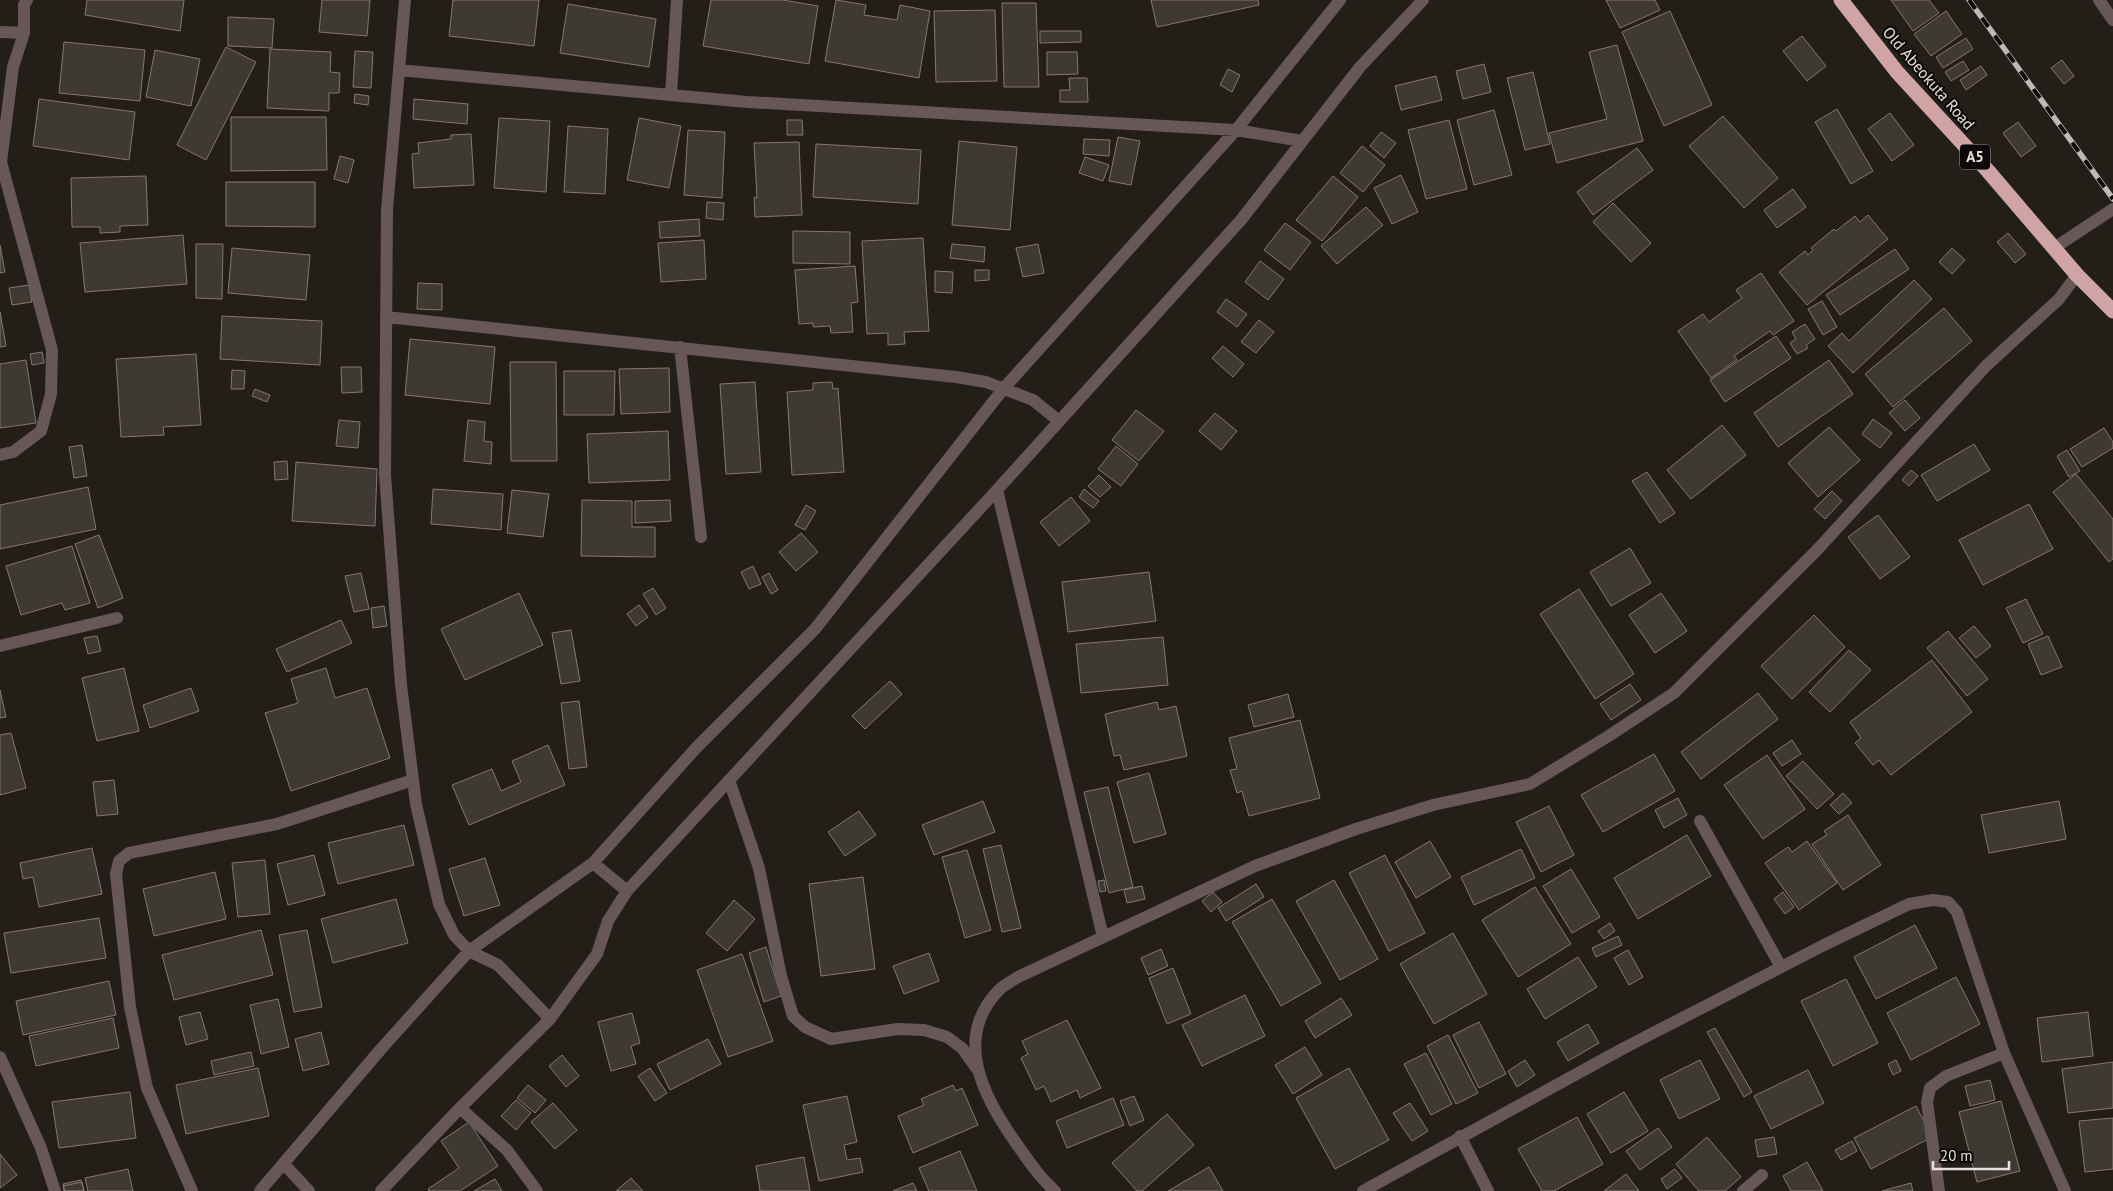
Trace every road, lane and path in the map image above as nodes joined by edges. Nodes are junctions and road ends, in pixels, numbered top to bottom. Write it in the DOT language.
graph roads {
  1 [pos="27,0"];
  2 [pos="405,0"];
  3 [pos="677,0"];
  4 [pos="1340,0"];
  5 [pos="1423,0"];
  6 [pos="1841,0"];
  7 [pos="2099,0"];
  8 [pos="2113,20"];
  9 [pos="0,32"];
  10 [pos="24,33"];
  11 [pos="399,70"];
  12 [pos="671,95"];
  13 [pos="1236,130"];
  14 [pos="1302,142"];
  15 [pos="4,183"];
  16 [pos="2113,209"];
  17 [pos="2054,248"];
  18 [pos="2077,275"];
  19 [pos="2113,311"];
  20 [pos="386,317"];
  21 [pos="680,347"];
  22 [pos="1004,388"];
  23 [pos="1059,421"];
  24 [pos="0,454"];
  25 [pos="997,490"];
  26 [pos="701,536"];
  27 [pos="117,618"];
  28 [pos="0,646"];
  29 [pos="413,780"];
  30 [pos="728,780"];
  31 [pos="1700,821"];
  32 [pos="593,863"];
  33 [pos="627,891"];
  34 [pos="1103,937"];
  35 [pos="469,950"];
  36 [pos="1781,967"];
  37 [pos="550,1019"];
  38 [pos="2004,1053"];
  39 [pos="0,1057"];
  40 [pos="977,1069"];
  41 [pos="460,1108"];
  42 [pos="1460,1136"];
  43 [pos="284,1164"];
  44 [pos="1762,1175"];
  45 [pos="55,1191"];
  46 [pos="192,1191"];
  47 [pos="260,1191"];
  48 [pos="309,1191"];
  49 [pos="381,1191"];
  50 [pos="537,1191"];
  51 [pos="1054,1191"];
  52 [pos="1363,1191"];
  53 [pos="1488,1191"];
  54 [pos="1743,1191"];
  55 [pos="1939,1191"];
  56 [pos="2065,1191"];
  1 -- 10 [label="street"];
  2 -- 11 [label="street"];
  3 -- 12 [label="street"];
  4 -- 13 [label="street"];
  5 -- 14 [label="street"];
  6 -- 17 [label="highway, Old Abeokuta Road / A5"];
  7 -- 8 [label="street"];
  9 -- 10 [label="street"];
  10 -- 15 [label="street"];
  11 -- 12 [label="street"];
  11 -- 20 [label="street"];
  12 -- 13 [label="street"];
  13 -- 14 [label="street"];
  13 -- 22 [label="street"];
  14 -- 23 [label="street"];
  15 -- 24 [label="street"];
  16 -- 17 [label="street"];
  17 -- 18 [label="highway, Old Abeokuta Road / A5"];
  18 -- 19 [label="highway, Old Abeokuta Road / A5"];
  18 -- 34 [label="street"];
  20 -- 21 [label="street"];
  20 -- 29 [label="street"];
  21 -- 22 [label="street"];
  21 -- 26 [label="street"];
  22 -- 23 [label="street"];
  22 -- 32 [label="street"];
  23 -- 25 [label="street"];
  25 -- 30 [label="street"];
  25 -- 34 [label="street"];
  27 -- 28 [label="street"];
  29 -- 35 [label="street"];
  29 -- 46 [label="street"];
  30 -- 33 [label="street"];
  30 -- 40 [label="street"];
  31 -- 36 [label="street"];
  32 -- 33 [label="street"];
  32 -- 35 [label="street"];
  33 -- 37 [label="street"];
  34 -- 40 [label="street"];
  35 -- 37 [label="street"];
  35 -- 43 [label="street"];
  36 -- 38 [label="street"];
  36 -- 42 [label="street"];
  37 -- 41 [label="street"];
  38 -- 55 [label="street"];
  38 -- 56 [label="street"];
  39 -- 45 [label="street"];
  40 -- 51 [label="street"];
  41 -- 49 [label="street"];
  41 -- 50 [label="street"];
  42 -- 52 [label="street"];
  42 -- 53 [label="street"];
  43 -- 47 [label="street"];
  43 -- 48 [label="street"];
  44 -- 54 [label="street"];
}
